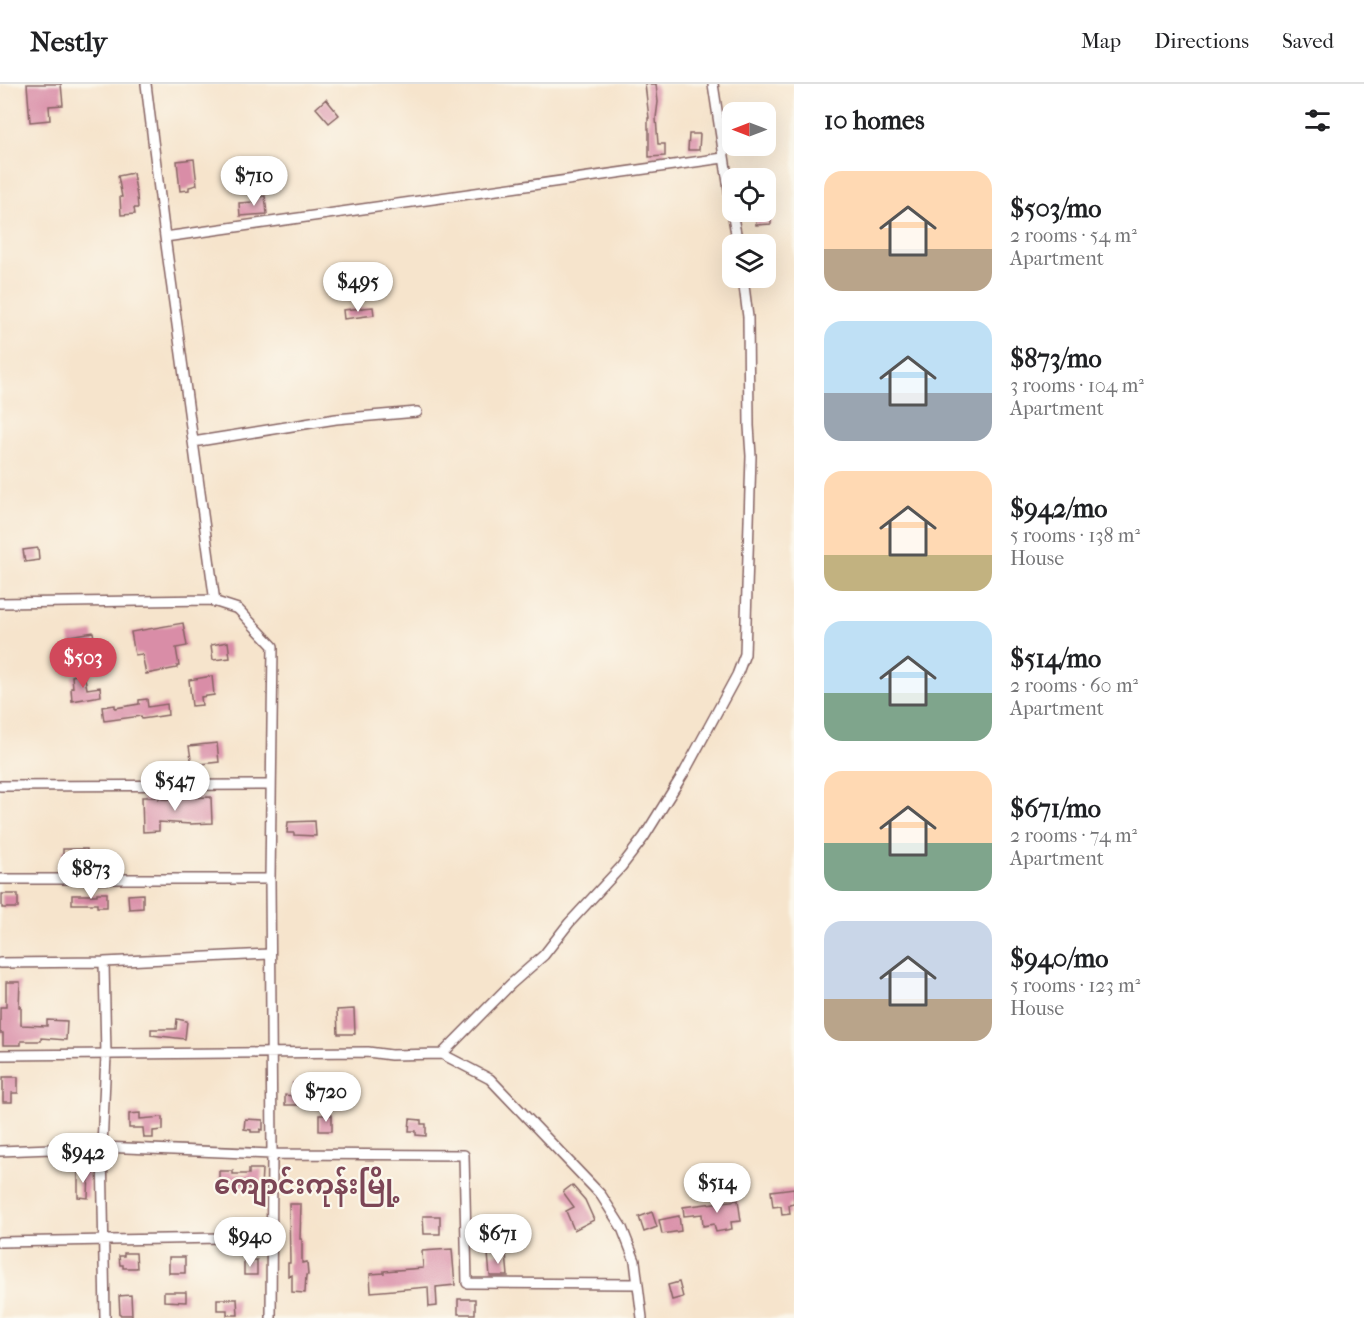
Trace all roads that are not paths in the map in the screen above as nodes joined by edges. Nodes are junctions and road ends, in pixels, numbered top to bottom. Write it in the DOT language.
graph roads {
  1 [pos="146,84"];
  2 [pos="713,84"];
  3 [pos="723,158"];
  4 [pos="725,168"];
  5 [pos="165,237"];
  6 [pos="744,288"];
  7 [pos="417,412"];
  8 [pos="193,442"];
  9 [pos="215,602"];
  10 [pos="0,603"];
  11 [pos="271,785"];
  12 [pos="0,786"];
  13 [pos="0,879"];
  14 [pos="270,879"];
  15 [pos="270,954"];
  16 [pos="104,962"];
  17 [pos="0,963"];
  18 [pos="272,1054"];
  19 [pos="442,1054"];
  20 [pos="0,1055"];
  21 [pos="106,1055"];
  22 [pos="102,1147"];
  23 [pos="0,1151"];
  24 [pos="272,1154"];
  25 [pos="271,1237"];
  26 [pos="104,1240"];
  27 [pos="0,1242"];
  28 [pos="638,1284"];
  29 [pos="105,1318"];
  30 [pos="271,1318"];
  31 [pos="642,1318"];
  1 -- 5 [label="street"];
  2 -- 3 [label="street"];
  3 -- 4 [label="street"];
  3 -- 5 [label="street"];
  5 -- 8 [label="street"];
  6 -- 19 [label="street"];
  7 -- 8 [label="street"];
  8 -- 9 [label="street"];
  9 -- 10 [label="street"];
  9 -- 11 [label="street"];
  11 -- 12 [label="street"];
  11 -- 14 [label="street"];
  13 -- 14 [label="street"];
  14 -- 15 [label="street"];
  15 -- 16 [label="street"];
  15 -- 18 [label="street"];
  16 -- 17 [label="street"];
  16 -- 21 [label="street"];
  18 -- 19 [label="street"];
  18 -- 21 [label="street"];
  18 -- 24 [label="street"];
  19 -- 28 [label="street"];
  20 -- 21 [label="street"];
  21 -- 22 [label="street"];
  22 -- 23 [label="street"];
  22 -- 24 [label="street"];
  22 -- 26 [label="street"];
  24 -- 25 [label="street"];
  24 -- 28 [label="street"];
  25 -- 26 [label="street"];
  25 -- 30 [label="street"];
  26 -- 27 [label="street"];
  26 -- 29 [label="street"];
  28 -- 31 [label="street"];
}
